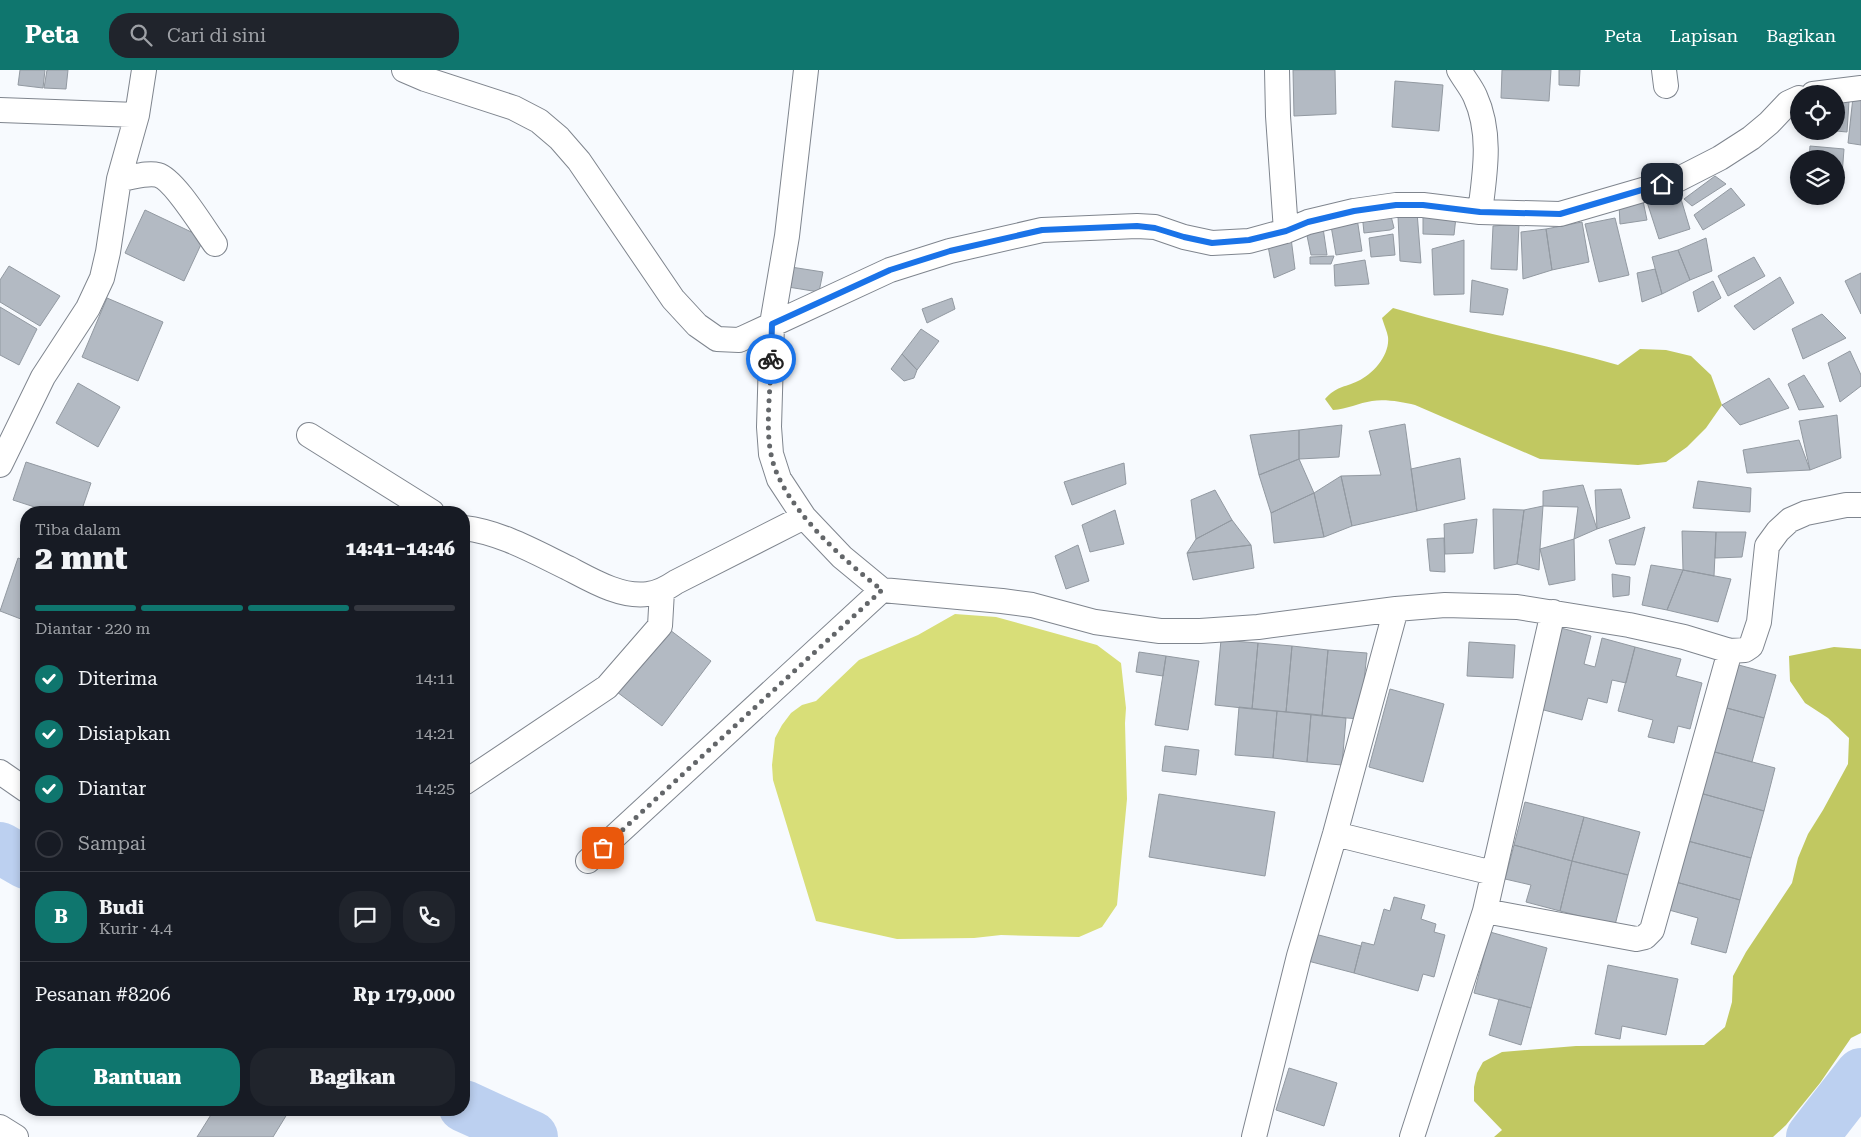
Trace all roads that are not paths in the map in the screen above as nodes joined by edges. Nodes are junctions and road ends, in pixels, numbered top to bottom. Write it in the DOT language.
graph roads {
  1 [pos="144,70"];
  2 [pos="404,70"];
  3 [pos="806,70"];
  4 [pos="1277,70"];
  5 [pos="1459,70"];
  6 [pos="1861,88"];
  7 [pos="1845,90"];
  8 [pos="1790,102"];
  9 [pos="0,110"];
  10 [pos="137,115"];
  11 [pos="119,179"];
  12 [pos="1480,212"];
  13 [pos="1286,231"];
  14 [pos="215,244"];
  15 [pos="772,324"];
  16 [pos="309,435"];
  17 [pos="0,465"];
  18 [pos="1861,505"];
  19 [pos="422,506"];
  20 [pos="804,517"];
  21 [pos="470,528"];
  22 [pos="882,590"];
  23 [pos="662,591"];
  24 [pos="1396,609"];
  25 [pos="1553,612"];
  26 [pos="1730,651"];
  27 [pos="0,772"];
  28 [pos="470,779"];
  29 [pos="20,786"];
  30 [pos="1335,834"];
  31 [pos="588,861"];
  32 [pos="1493,873"];
  33 [pos="1485,912"];
  34 [pos="0,1127"];
  35 [pos="16,1137"];
  36 [pos="1254,1137"];
  37 [pos="1412,1137"];
  1 -- 10 [label="street"];
  2 -- 15 [label="street"];
  3 -- 15 [label="street"];
  4 -- 13 [label="street"];
  5 -- 12 [label="street"];
  6 -- 7 [label="street"];
  8 -- 12 [label="street"];
  9 -- 10 [label="street"];
  10 -- 11 [label="street"];
  11 -- 14 [label="street"];
  11 -- 17 [label="street"];
  12 -- 13 [label="street"];
  13 -- 15 [label="street"];
  15 -- 20 [label="street"];
  16 -- 19 [label="street"];
  18 -- 26 [label="street"];
  20 -- 22 [label="street"];
  20 -- 23 [label="street"];
  21 -- 23 [label="street"];
  22 -- 24 [label="street"];
  22 -- 31 [label="street"];
  23 -- 28 [label="street"];
  24 -- 25 [label="street"];
  24 -- 30 [label="street"];
  25 -- 26 [label="street"];
  25 -- 32 [label="street"];
  26 -- 33 [label="street"];
  27 -- 29 [label="street"];
  30 -- 32 [label="street"];
  30 -- 36 [label="street"];
  32 -- 33 [label="street"];
  33 -- 37 [label="street"];
  34 -- 35 [label="street"];
}
